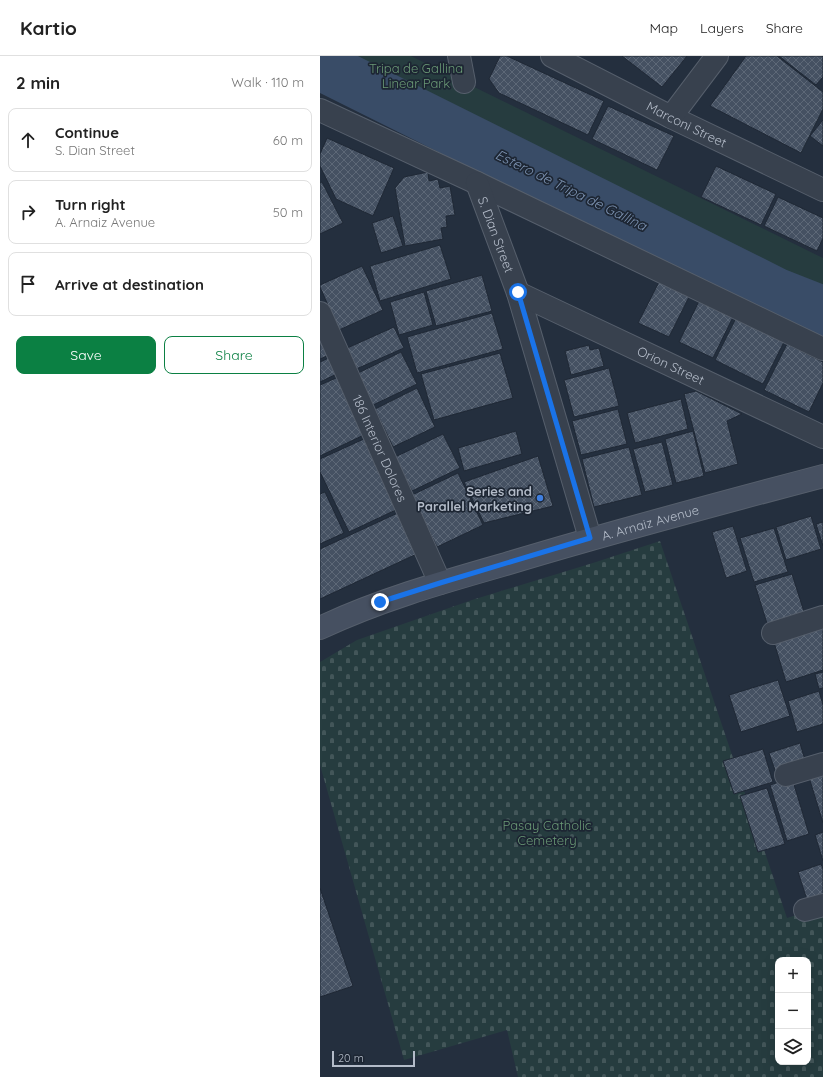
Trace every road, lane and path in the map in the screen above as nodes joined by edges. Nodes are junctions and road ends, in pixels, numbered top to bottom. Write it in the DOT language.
graph roads {
  1 [pos="459,56"];
  2 [pos="552,56"];
  3 [pos="717,56"];
  4 [pos="464,82"];
  5 [pos="320,110"];
  6 [pos="671,116"];
  7 [pos="477,183"];
  8 [pos="823,190"];
  9 [pos="518,292"];
  10 [pos="320,312"];
  11 [pos="823,349"];
  12 [pos="823,437"];
  13 [pos="823,476"];
  14 [pos="590,538"];
  15 [pos="440,583"];
  16 [pos="823,617"];
  17 [pos="321,624"];
  18 [pos="773,633"];
  19 [pos="823,764"];
  20 [pos="786,775"];
  1 -- 4 [label="street"];
  2 -- 6 [label="street, Marconi Street"];
  3 -- 6 [label="street"];
  5 -- 7 [label="street"];
  6 -- 8 [label="street, Marconi Street"];
  7 -- 9 [label="street, S. Dian Street"];
  7 -- 11 [label="street"];
  9 -- 12 [label="street, Orion Street"];
  9 -- 14 [label="street, S. Dian Street"];
  10 -- 15 [label="street, 186 Interior Dolores"];
  13 -- 14 [label="main road, A. Arnaiz Avenue"];
  14 -- 15 [label="main road, A. Arnaiz Avenue"];
  15 -- 17 [label="main road, A. Arnaiz Avenue"];
  16 -- 18 [label="street"];
  19 -- 20 [label="street"];
}
